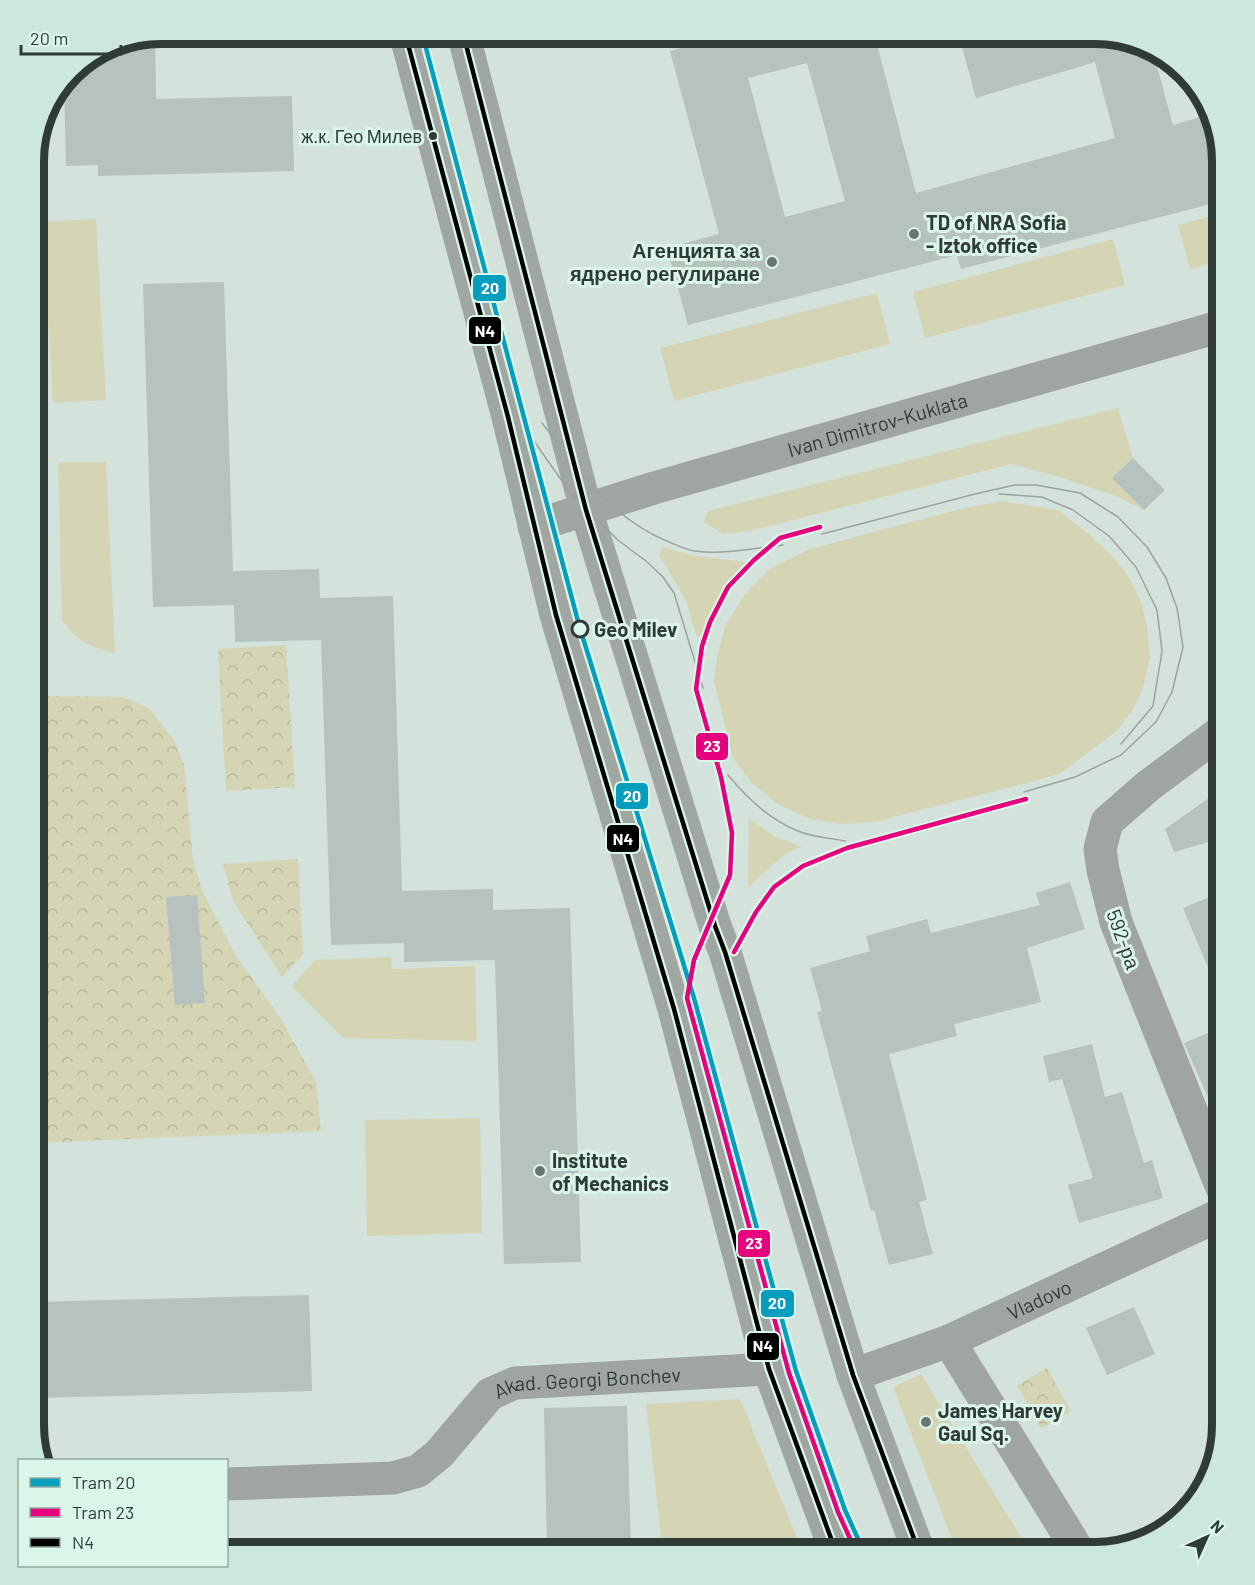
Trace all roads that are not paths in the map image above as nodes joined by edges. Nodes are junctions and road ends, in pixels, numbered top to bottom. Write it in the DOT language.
graph roads {
  1 [pos="408,44"];
  2 [pos="466,44"];
  3 [pos="1212,329"];
  4 [pos="586,510"];
  5 [pos="534,526"];
  6 [pos="1212,738"];
  7 [pos="1212,1163"];
  8 [pos="1212,1219"];
  9 [pos="949,1341"];
  10 [pos="769,1370"];
  11 [pos="853,1376"];
  12 [pos="228,1484"];
  13 [pos="832,1542"];
  14 [pos="915,1542"];
  15 [pos="1073,1542"];
  1 -- 5 [label="main road"];
  2 -- 4 [label="main road"];
  3 -- 4 [label="street, Ivan Dimitrov-Kuklata"];
  4 -- 5 [label="street, Ivan Dimitrov-Kuklata"];
  4 -- 11 [label="main road"];
  5 -- 10 [label="main road"];
  6 -- 7 [label="street, 592-ра"];
  8 -- 9 [label="street, Vladovo"];
  9 -- 11 [label="street, Vladovo"];
  9 -- 15 [label="street"];
  10 -- 12 [label="street, Akad. Georgi Bonchev"];
  10 -- 13 [label="main road"];
  11 -- 14 [label="main road"];
}
